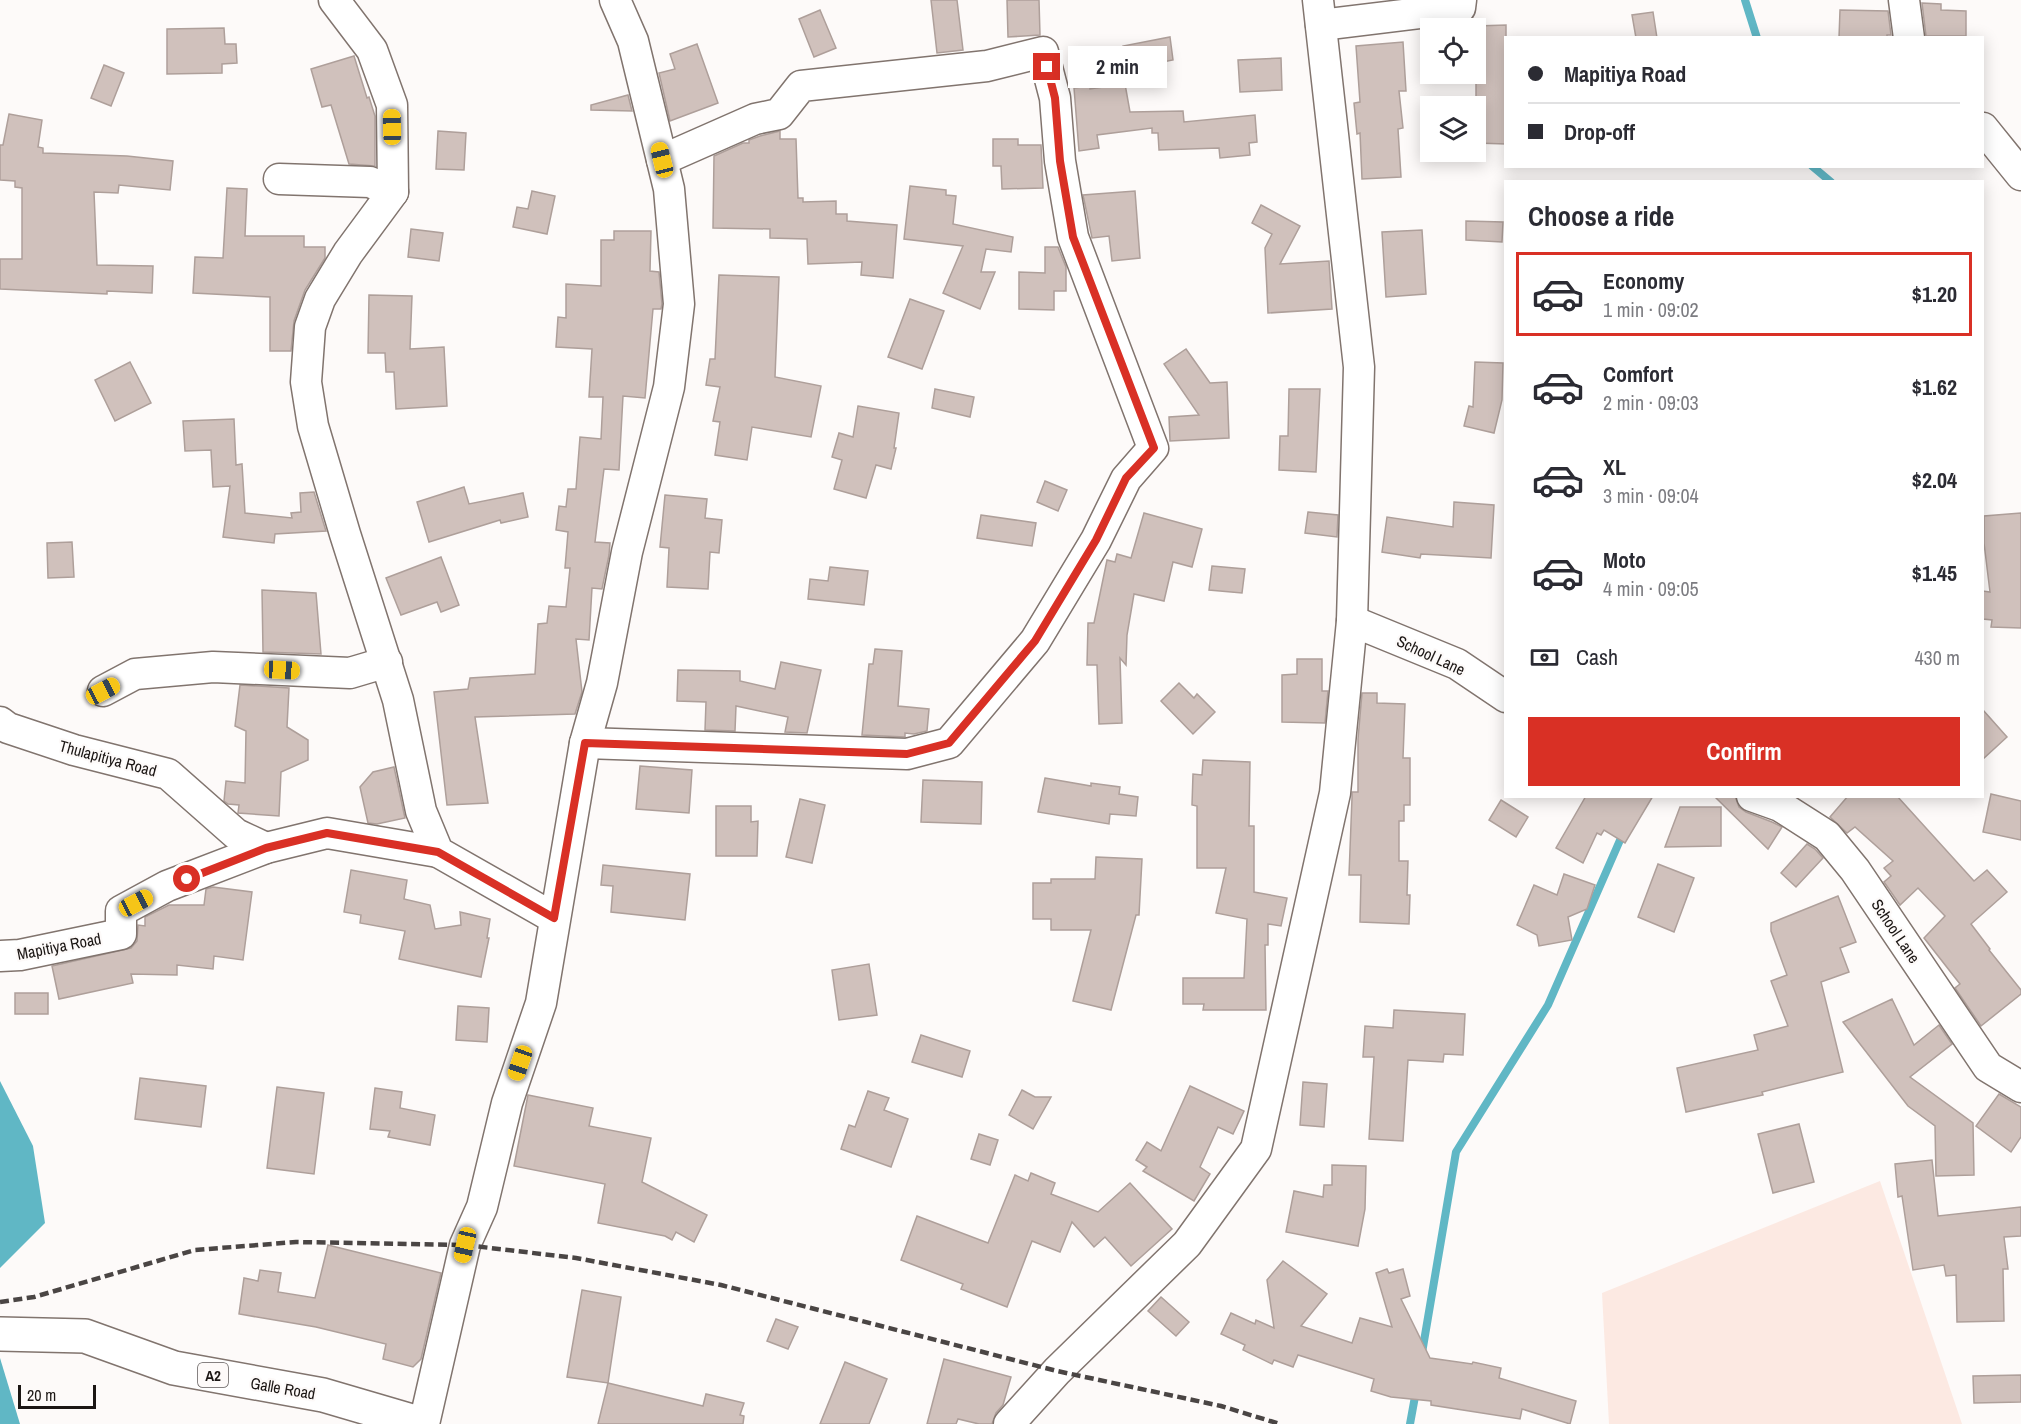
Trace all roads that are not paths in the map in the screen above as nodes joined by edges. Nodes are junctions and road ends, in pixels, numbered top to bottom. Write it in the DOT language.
graph roads {
  1 [pos="334,0"];
  2 [pos="615,0"];
  3 [pos="1461,0"];
  4 [pos="1904,0"];
  5 [pos="1319,13"];
  6 [pos="1909,36"];
  7 [pos="1984,129"];
  8 [pos="662,160"];
  9 [pos="2021,175"];
  10 [pos="279,179"];
  11 [pos="393,192"];
  12 [pos="1352,621"];
  13 [pos="387,662"];
  14 [pos="103,691"];
  15 [pos="1504,696"];
  16 [pos="0,722"];
  17 [pos="585,743"];
  18 [pos="1758,798"];
  19 [pos="266,848"];
  20 [pos="438,852"];
  21 [pos="554,918"];
  22 [pos="0,956"];
  23 [pos="2021,1087"];
  24 [pos="2,1334"];
  25 [pos="423,1424"];
  26 [pos="1008,1424"];
  1 -- 11 [label="street"];
  2 -- 8 [label="street"];
  3 -- 5 [label="street"];
  4 -- 6 [label="street"];
  5 -- 12 [label="street"];
  7 -- 9 [label="street"];
  8 -- 17 [label="street"];
  8 -- 17 [label="street"];
  10 -- 11 [label="street"];
  11 -- 13 [label="street"];
  12 -- 15 [label="street, School Lane"];
  12 -- 26 [label="street"];
  13 -- 14 [label="street"];
  13 -- 20 [label="street"];
  16 -- 19 [label="street, Thulapitiya Road"];
  17 -- 21 [label="street"];
  18 -- 23 [label="street, School Lane"];
  19 -- 20 [label="street, Mapitiya Road"];
  19 -- 22 [label="street, Mapitiya Road"];
  20 -- 21 [label="street, Mapitiya Road"];
  21 -- 25 [label="street"];
  24 -- 25 [label="highway, Galle Road / A2"];
}
